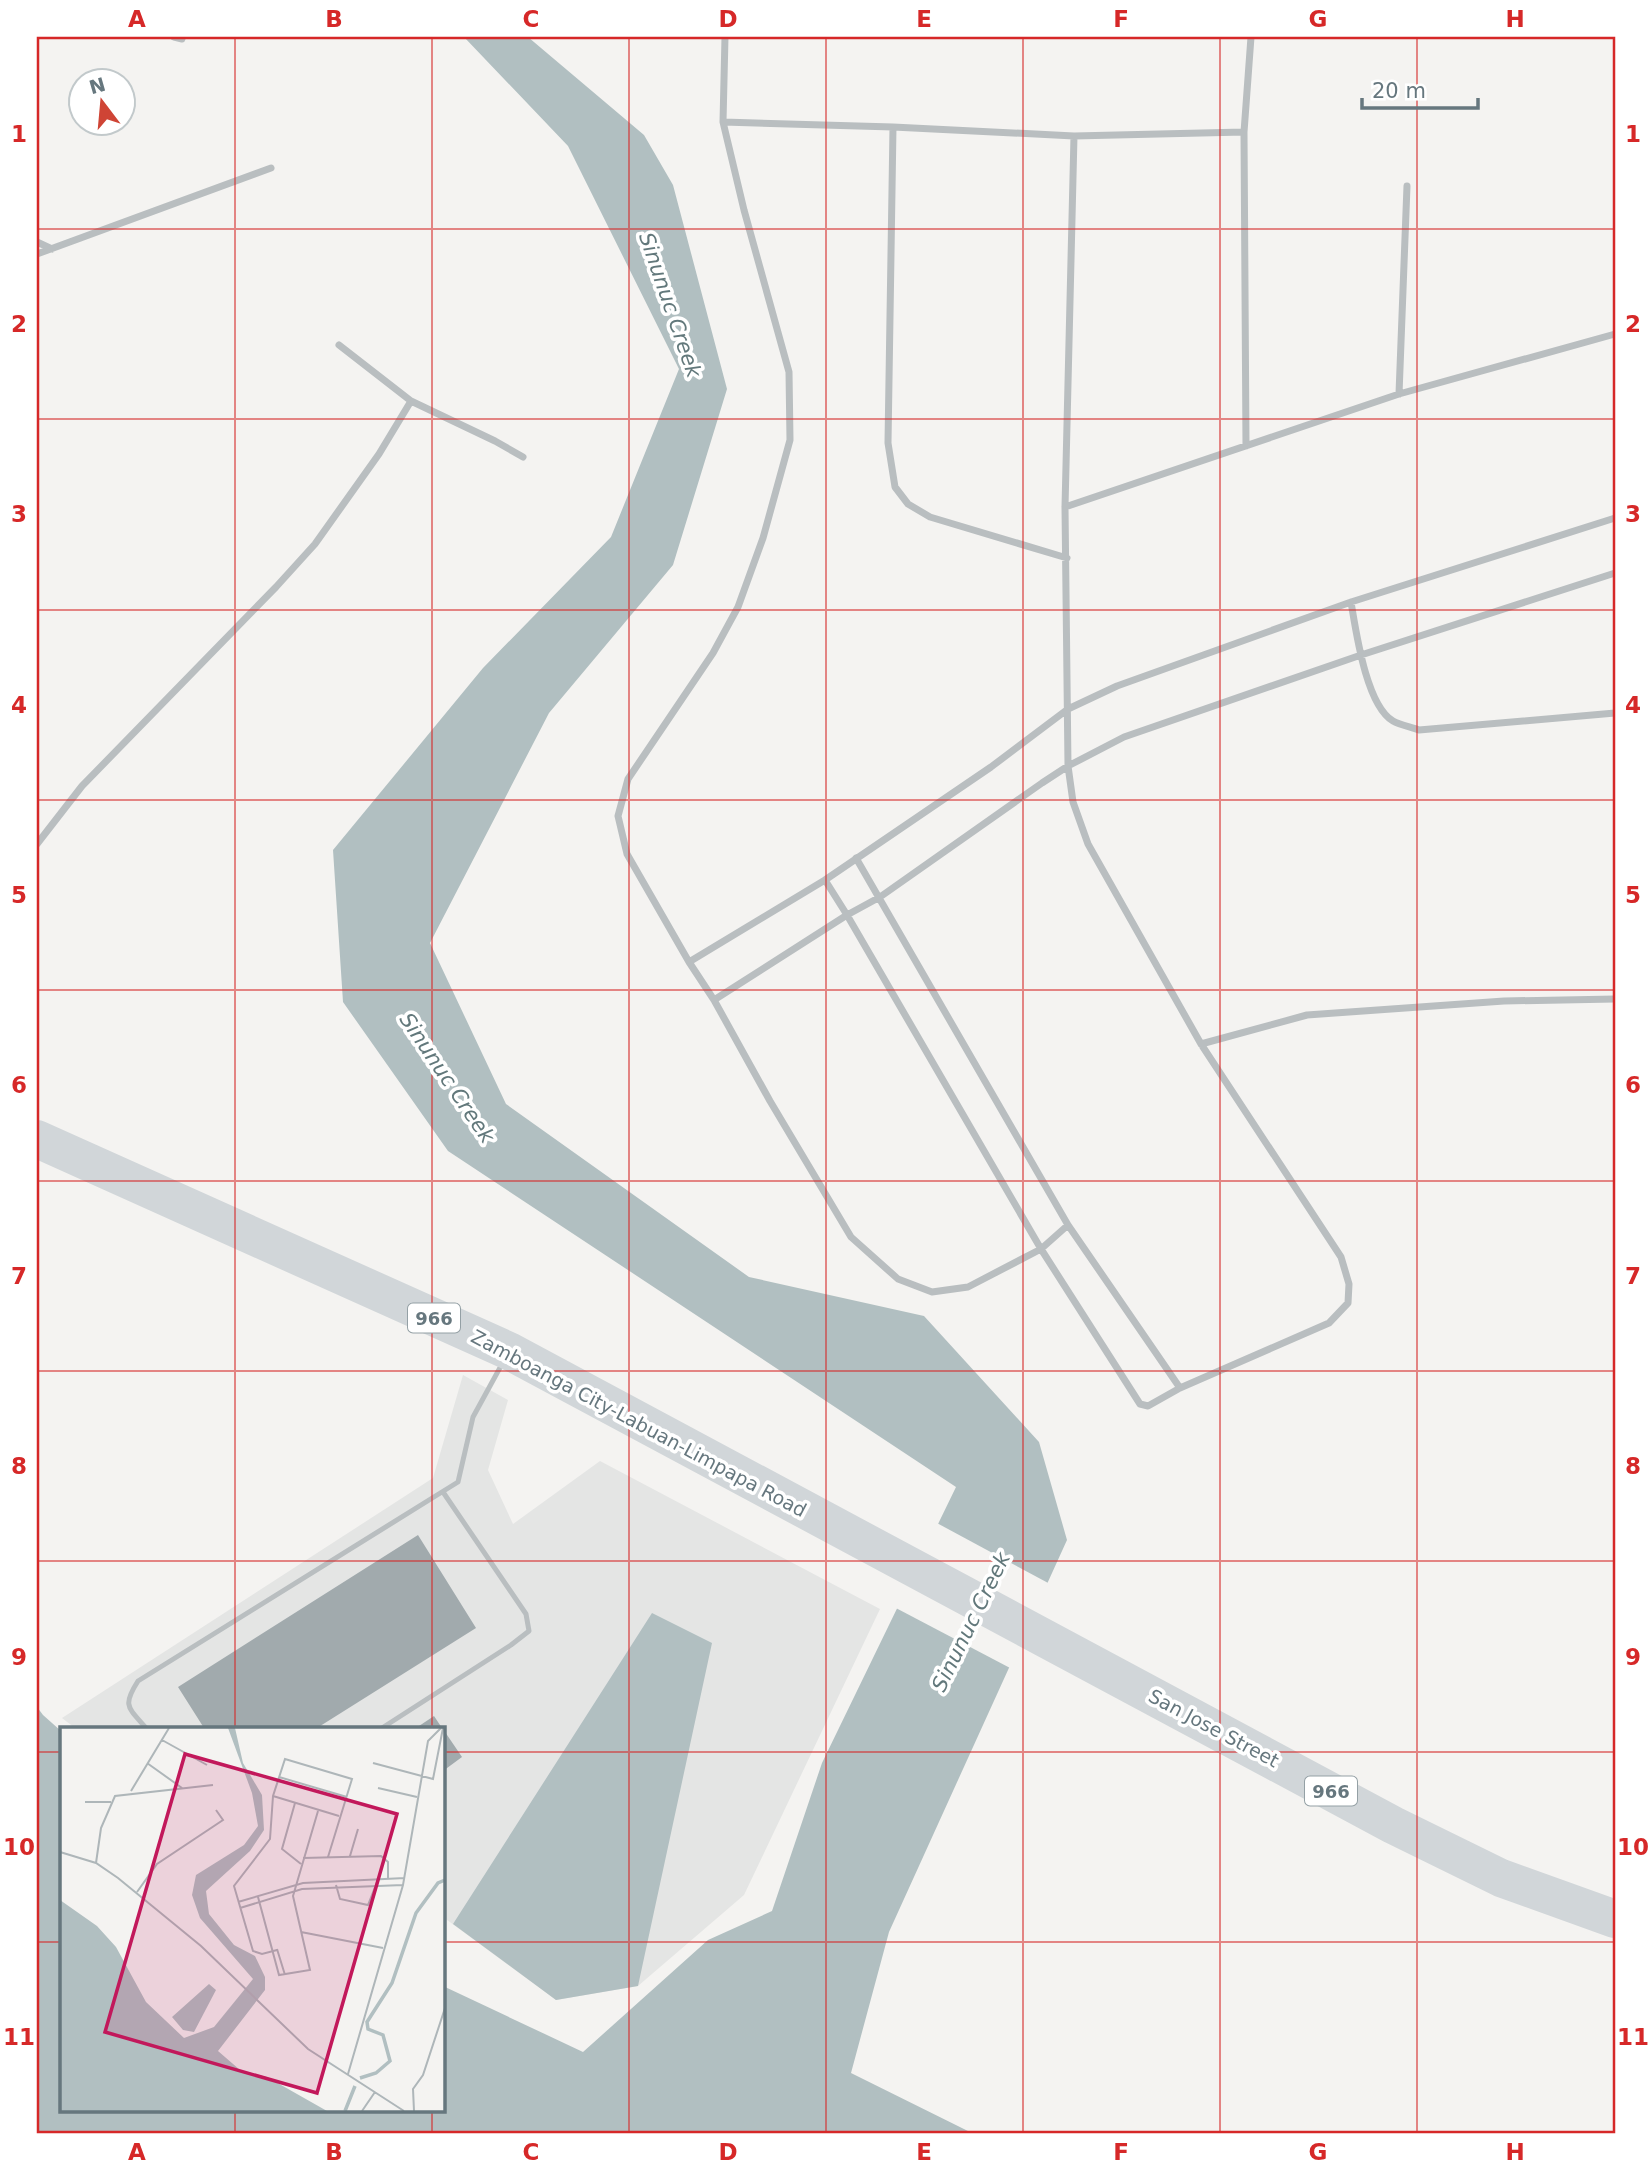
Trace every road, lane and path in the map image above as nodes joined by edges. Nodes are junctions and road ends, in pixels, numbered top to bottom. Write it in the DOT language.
graph roads {
  1 [pos="725,37"];
  2 [pos="1251,37"];
  3 [pos="723,122"];
  4 [pos="893,127"];
  5 [pos="1244,132"];
  6 [pos="1074,136"];
  7 [pos="271,168"];
  8 [pos="1406,186"];
  9 [pos="37,242"];
  10 [pos="52,249"];
  11 [pos="37,254"];
  12 [pos="1615,334"];
  13 [pos="339,345"];
  14 [pos="1399,394"];
  15 [pos="411,401"];
  16 [pos="1246,446"];
  17 [pos="523,457"];
  18 [pos="1065,507"];
  19 [pos="1615,518"];
  20 [pos="1067,558"];
  21 [pos="1615,573"];
  22 [pos="1351,602"];
  23 [pos="1361,655"];
  24 [pos="1068,709"];
  25 [pos="1615,713"];
  26 [pos="1068,766"];
  27 [pos="37,845"];
  28 [pos="856,858"];
  29 [pos="825,880"];
  30 [pos="880,897"];
  31 [pos="848,915"];
  32 [pos="689,962"];
  33 [pos="1615,999"];
  34 [pos="715,1000"];
  35 [pos="1201,1044"];
  36 [pos="37,1139"];
  37 [pos="1068,1225"];
  38 [pos="1041,1249"];
  39 [pos="509,1351"];
  40 [pos="1180,1388"];
  41 [pos="443,1492"];
  42 [pos="821,1519"];
  43 [pos="145,1727"];
  44 [pos="384,1727"];
  45 [pos="1615,1919"];
  1 -- 3 [label="street"];
  2 -- 5 [label="street"];
  3 -- 4 [label="street"];
  3 -- 32 [label="street"];
  4 -- 6 [label="street"];
  4 -- 20 [label="street"];
  5 -- 6 [label="street"];
  5 -- 16 [label="street"];
  6 -- 18 [label="street"];
  7 -- 10 [label="street"];
  8 -- 14 [label="street"];
  9 -- 10 [label="street"];
  10 -- 11 [label="street"];
  12 -- 14 [label="street"];
  13 -- 15 [label="street"];
  14 -- 16 [label="street"];
  15 -- 17 [label="street"];
  15 -- 27 [label="street"];
  16 -- 18 [label="street"];
  18 -- 20 [label="street"];
  19 -- 22 [label="street"];
  20 -- 24 [label="street"];
  21 -- 23 [label="street"];
  22 -- 23 [label="street"];
  22 -- 24 [label="street"];
  23 -- 25 [label="street"];
  23 -- 26 [label="street"];
  24 -- 26 [label="street"];
  24 -- 28 [label="street"];
  26 -- 30 [label="street"];
  26 -- 35 [label="street"];
  28 -- 29 [label="street"];
  28 -- 30 [label="street"];
  29 -- 31 [label="street"];
  29 -- 32 [label="street"];
  30 -- 31 [label="street"];
  30 -- 37 [label="street"];
  31 -- 34 [label="street"];
  31 -- 38 [label="street"];
  32 -- 34 [label="street"];
  33 -- 35 [label="street"];
  34 -- 38 [label="street"];
  35 -- 40 [label="street"];
  36 -- 39 [label="main road, Zamboanga City-Labuan-Limpapa Road / 966"];
  37 -- 38 [label="street"];
  37 -- 40 [label="street"];
  38 -- 40 [label="street"];
  39 -- 41 [label="lane"];
  39 -- 42 [label="main road, Zamboanga City-Labuan-Limpapa Road / 966"];
  41 -- 43 [label="lane"];
  41 -- 44 [label="lane"];
  42 -- 45 [label="main road, San Jose Street / 966"];
}
